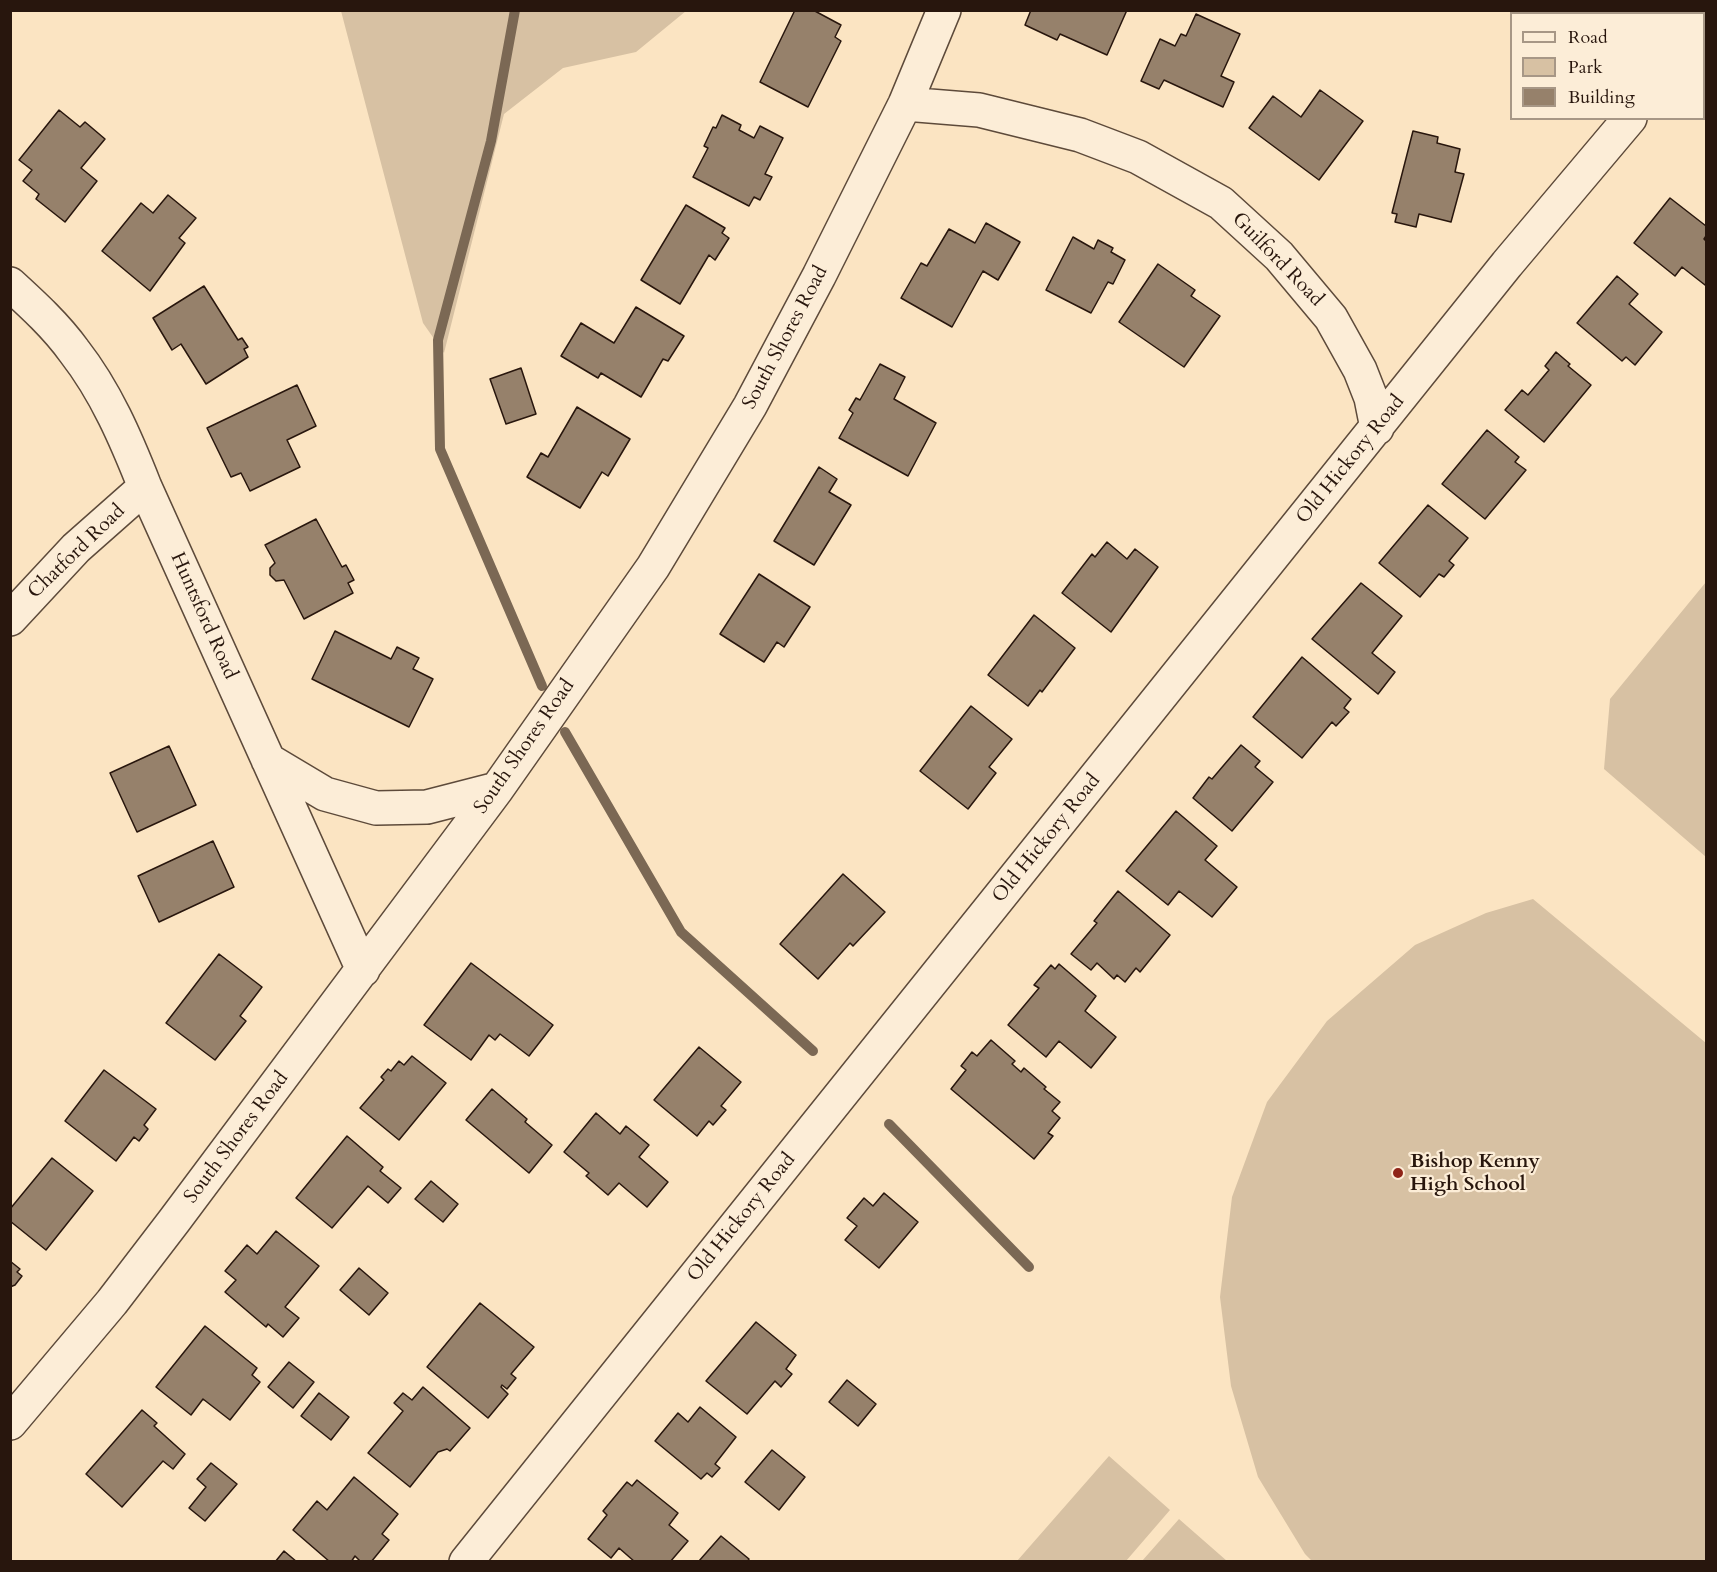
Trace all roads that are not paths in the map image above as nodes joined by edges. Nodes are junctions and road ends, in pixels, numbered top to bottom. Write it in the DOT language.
graph roads {
  1 [pos="944,10"];
  2 [pos="905,104"];
  3 [pos="1628,120"];
  4 [pos="10,284"];
  5 [pos="1377,428"];
  6 [pos="145,487"];
  7 [pos="10,619"];
  8 [pos="268,760"];
  9 [pos="497,789"];
  10 [pos="363,970"];
  11 [pos="10,1423"];
  12 [pos="466,1562"];
  1 -- 2 [label="street, South Shores Road"];
  2 -- 5 [label="street, Guilford Road"];
  2 -- 9 [label="street, South Shores Road"];
  3 -- 5 [label="street, Old Hickory Road"];
  4 -- 6 [label="street, Huntsford Road"];
  5 -- 12 [label="street, Old Hickory Road"];
  6 -- 7 [label="street, Chatford Road"];
  6 -- 8 [label="street, Huntsford Road"];
  8 -- 9 [label="street"];
  8 -- 10 [label="street, Huntsford Road"];
  9 -- 10 [label="street, South Shores Road"];
  10 -- 11 [label="street, South Shores Road"];
}
